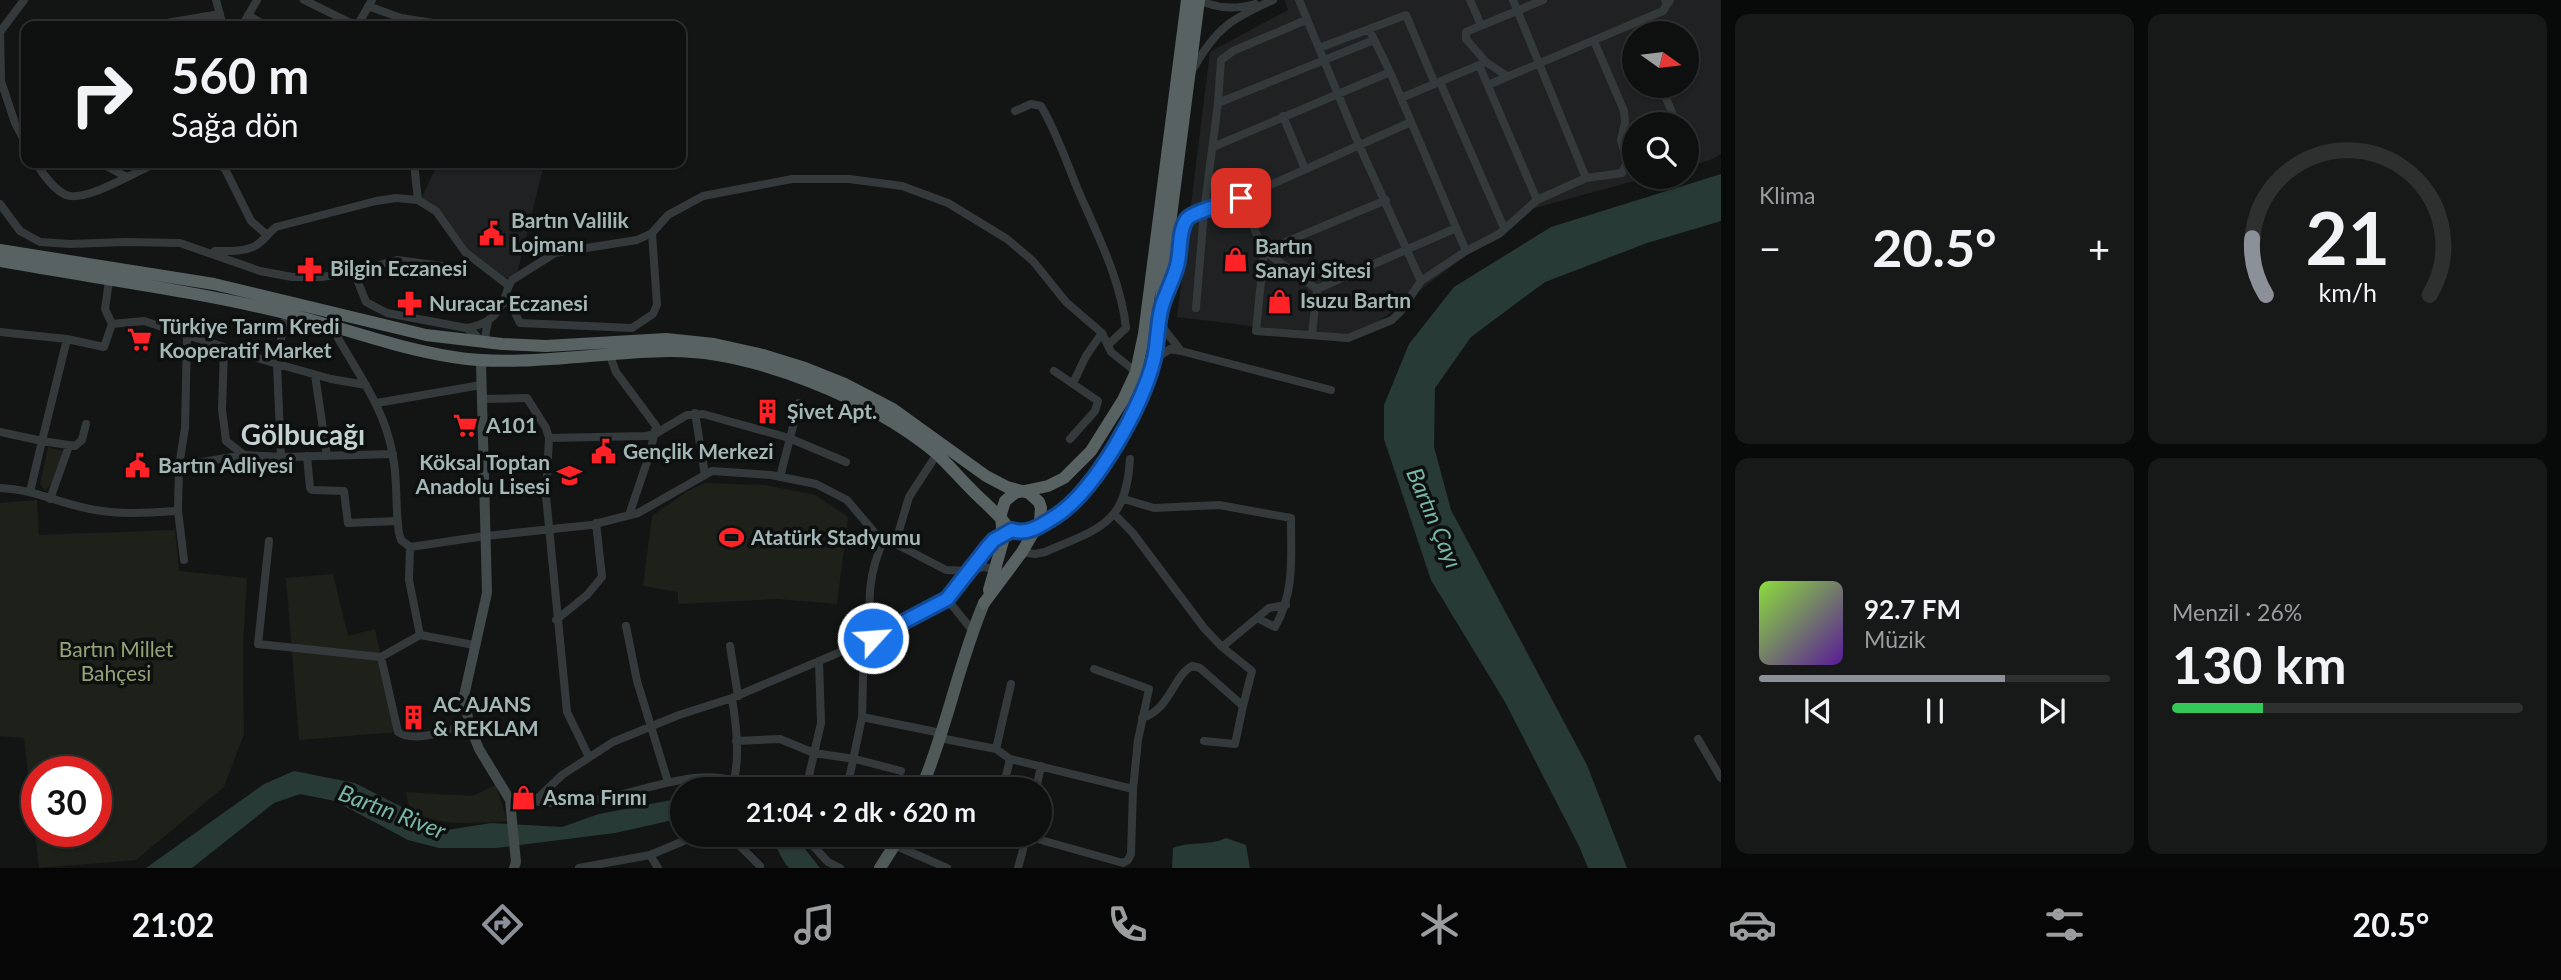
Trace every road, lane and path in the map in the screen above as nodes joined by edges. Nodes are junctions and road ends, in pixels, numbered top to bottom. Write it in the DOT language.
graph roads {
  1 [pos="24,0"];
  2 [pos="216,0"];
  3 [pos="257,0"];
  4 [pos="304,0"];
  5 [pos="1187,0"];
  6 [pos="1199,0"];
  7 [pos="1271,0"];
  8 [pos="1299,0"];
  9 [pos="1471,0"];
  10 [pos="1513,0"];
  11 [pos="1543,0"];
  12 [pos="1668,1"];
  13 [pos="370,3"];
  14 [pos="1517,12"];
  15 [pos="220,13"];
  16 [pos="248,15"];
  17 [pos="1306,20"];
  18 [pos="176,21"];
  19 [pos="222,21"];
  20 [pos="245,21"];
  21 [pos="257,21"];
  22 [pos="347,21"];
  23 [pos="360,21"];
  24 [pos="420,21"];
  25 [pos="1184,21"];
  26 [pos="1641,21"];
  27 [pos="1481,25"];
  28 [pos="1369,29"];
  29 [pos="1622,29"];
  30 [pos="0,32"];
  31 [pos="1374,40"];
  32 [pos="1594,41"];
  33 [pos="1320,48"];
  34 [pos="1325,59"];
  35 [pos="1483,64"];
  36 [pos="1540,64"];
  37 [pos="1390,72"];
  38 [pos="1189,74"];
  39 [pos="1507,76"];
  40 [pos="1437,83"];
  41 [pos="1488,85"];
  42 [pos="1338,92"];
  43 [pos="1401,98"];
  44 [pos="1218,103"];
  45 [pos="1015,111"];
  46 [pos="1283,116"];
  47 [pos="1411,122"];
  48 [pos="21,134"];
  49 [pos="1359,145"];
  50 [pos="1213,147"];
  51 [pos="40,168"];
  52 [pos="110,168"];
  53 [pos="147,168"];
  54 [pos="224,168"];
  55 [pos="415,168"];
  56 [pos="1305,169"];
  57 [pos="127,177"];
  58 [pos="1586,178"];
  59 [pos="1241,198"];
  60 [pos="418,200"];
  61 [pos="1386,200"];
  62 [pos="1536,200"];
  63 [pos="0,204"];
  64 [pos="1204,212"];
  65 [pos="1456,228"];
  66 [pos="1504,228"];
  67 [pos="652,233"];
  68 [pos="266,234"];
  69 [pos="1406,248"];
  70 [pos="0,250"];
  71 [pos="209,251"];
  72 [pos="1265,251"];
  73 [pos="1466,251"];
  74 [pos="0,261"];
  75 [pos="466,269"];
  76 [pos="354,272"];
  77 [pos="108,281"];
  78 [pos="1421,281"];
  79 [pos="508,285"];
  80 [pos="1317,289"];
  81 [pos="503,300"];
  82 [pos="1161,308"];
  83 [pos="1196,308"];
  84 [pos="284,322"];
  85 [pos="488,322"];
  86 [pos="111,324"];
  87 [pos="1160,324"];
  88 [pos="466,328"];
  89 [pos="0,332"];
  90 [pos="1102,333"];
  91 [pos="1311,334"];
  92 [pos="187,337"];
  93 [pos="338,338"];
  94 [pos="67,339"];
  95 [pos="481,342"];
  96 [pos="1108,345"];
  97 [pos="224,348"];
  98 [pos="1181,351"];
  99 [pos="609,353"];
  100 [pos="1154,360"];
  101 [pos="481,362"];
  102 [pos="278,364"];
  103 [pos="1054,371"];
  104 [pos="1136,372"];
  105 [pos="315,375"];
  106 [pos="1073,383"];
  107 [pos="366,385"];
  108 [pos="481,385"];
  109 [pos="1331,390"];
  110 [pos="482,399"];
  111 [pos="377,403"];
  112 [pos="799,403"];
  113 [pos="695,413"];
  114 [pos="86,424"];
  115 [pos="0,432"];
  116 [pos="655,434"];
  117 [pos="550,438"];
  118 [pos="789,438"];
  119 [pos="1070,439"];
  120 [pos="43,441"];
  121 [pos="69,446"];
  122 [pos="393,454"];
  123 [pos="937,454"];
  124 [pos="244,455"];
  125 [pos="307,456"];
  126 [pos="327,456"];
  127 [pos="281,457"];
  128 [pos="1130,458"];
  129 [pos="846,462"];
  130 [pos="179,466"];
  131 [pos="705,475"];
  132 [pos="780,477"];
  133 [pos="0,488"];
  134 [pos="30,492"];
  135 [pos="1022,492"];
  136 [pos="50,499"];
  137 [pos="1124,499"];
  138 [pos="178,511"];
  139 [pos="629,515"];
  140 [pos="1115,515"];
  141 [pos="397,521"];
  142 [pos="596,523"];
  143 [pos="1036,526"];
  144 [pos="548,529"];
  145 [pos="1006,529"];
  146 [pos="485,536"];
  147 [pos="885,538"];
  148 [pos="269,541"];
  149 [pos="895,544"];
  150 [pos="410,547"];
  151 [pos="1022,552"];
  152 [pos="184,560"];
  153 [pos="969,571"];
  154 [pos="995,574"];
  155 [pos="947,599"];
  156 [pos="984,603"];
  157 [pos="1286,605"];
  158 [pos="1257,618"];
  159 [pos="556,620"];
  160 [pos="626,626"];
  161 [pos="972,630"];
  162 [pos="420,635"];
  163 [pos="873,638"];
  164 [pos="864,642"];
  165 [pos="474,645"];
  166 [pos="730,646"];
  167 [pos="1222,647"];
  168 [pos="381,657"];
  169 [pos="819,661"];
  170 [pos="1094,669"];
  171 [pos="1011,684"];
  172 [pos="735,697"];
  173 [pos="1243,706"];
  174 [pos="862,718"];
  175 [pos="1142,718"];
  176 [pos="469,724"];
  177 [pos="651,726"];
  178 [pos="941,736"];
  179 [pos="1698,739"];
  180 [pos="736,741"];
  181 [pos="1204,741"];
  182 [pos="996,749"];
  183 [pos="814,753"];
  184 [pos="589,757"];
  185 [pos="855,759"];
  186 [pos="1010,759"];
  187 [pos="1041,766"];
  188 [pos="901,771"];
  189 [pos="735,777"];
  190 [pos="809,777"];
  191 [pos="850,777"];
  192 [pos="926,777"];
  193 [pos="1006,777"];
  194 [pos="1039,777"];
  195 [pos="1721,778"];
  196 [pos="667,782"];
  197 [pos="670,782"];
  198 [pos="1133,789"];
  199 [pos="535,801"];
  200 [pos="512,811"];
  201 [pos="1052,843"];
  202 [pos="671,847"];
  203 [pos="741,847"];
  204 [pos="814,847"];
  205 [pos="893,847"];
  206 [pos="910,847"];
  207 [pos="1023,847"];
  208 [pos="650,856"];
  209 [pos="619,864"];
  210 [pos="516,866"];
  211 [pos="760,866"];
  212 [pos="579,868"];
  213 [pos="658,868"];
  214 [pos="840,868"];
  215 [pos="880,868"];
  216 [pos="947,868"];
  217 [pos="1018,868"];
  1 -- 30 [label="street"];
  2 -- 15 [label="street"];
  3 -- 16 [label="street"];
  4 -- 22 [label="street"];
  5 -- 25 [label="highway"];
  6 -- 7 [label="street"];
  6 -- 25 [label="street"];
  6 -- 38 [label="highway"];
  7 -- 38 [label="street"];
  8 -- 17 [label="street"];
  9 -- 27 [label="street"];
  10 -- 14 [label="street"];
  11 -- 14 [label="street"];
  12 -- 26 [label="street"];
  13 -- 23 [label="street"];
  13 -- 24 [label="street"];
  14 -- 27 [label="street"];
  14 -- 36 [label="street"];
  15 -- 18 [label="street"];
  15 -- 19 [label="street"];
  16 -- 20 [label="street"];
  16 -- 21 [label="street"];
  17 -- 33 [label="street"];
  17 -- 44 [label="street"];
  25 -- 104 [label="highway"];
  27 -- 35 [label="street"];
  28 -- 31 [label="street"];
  28 -- 33 [label="street"];
  28 -- 40 [label="street"];
  29 -- 32 [label="street"];
  30 -- 48 [label="street"];
  31 -- 34 [label="street"];
  31 -- 37 [label="street"];
  32 -- 36 [label="street"];
  32 -- 58 [label="street"];
  33 -- 34 [label="street"];
  34 -- 42 [label="street"];
  34 -- 44 [label="street"];
  35 -- 39 [label="street"];
  35 -- 40 [label="street"];
  35 -- 41 [label="street"];
  36 -- 39 [label="street"];
  36 -- 58 [label="street"];
  37 -- 42 [label="street"];
  37 -- 43 [label="street"];
  38 -- 82 [label="highway"];
  39 -- 41 [label="street"];
  40 -- 43 [label="street"];
  40 -- 66 [label="street"];
  41 -- 62 [label="street"];
  42 -- 46 [label="street"];
  42 -- 49 [label="street"];
  43 -- 47 [label="street"];
  44 -- 50 [label="street"];
  45 -- 96 [label="street"];
  46 -- 50 [label="street"];
  46 -- 56 [label="street"];
  47 -- 49 [label="street"];
  47 -- 65 [label="street"];
  49 -- 56 [label="street"];
  49 -- 61 [label="street"];
  50 -- 64 [label="street"];
  51 -- 57 [label="street"];
  52 -- 57 [label="street"];
  53 -- 57 [label="street"];
  54 -- 68 [label="street"];
  55 -- 60 [label="street"];
  56 -- 59 [label="street"];
  58 -- 62 [label="street"];
  59 -- 64 [label="street"];
  59 -- 72 [label="street"];
  60 -- 68 [label="street"];
  60 -- 79 [label="street"];
  61 -- 69 [label="street"];
  61 -- 72 [label="street"];
  62 -- 66 [label="street"];
  63 -- 71 [label="street"];
  64 -- 82 [label="street"];
  64 -- 83 [label="street"];
  65 -- 69 [label="street"];
  65 -- 73 [label="street"];
  66 -- 73 [label="street"];
  67 -- 79 [label="street"];
  67 -- 81 [label="street"];
  67 -- 90 [label="street"];
  68 -- 71 [label="street"];
  69 -- 78 [label="street"];
  69 -- 80 [label="street"];
  70 -- 95 [label="highway"];
  71 -- 76 [label="street"];
  72 -- 80 [label="street"];
  72 -- 91 [label="street"];
  73 -- 78 [label="street"];
  74 -- 77 [label="highway"];
  75 -- 76 [label="street"];
  76 -- 88 [label="street"];
  77 -- 86 [label="street"];
  77 -- 101 [label="highway"];
  78 -- 91 [label="street"];
  79 -- 81 [label="street"];
  80 -- 91 [label="street"];
  81 -- 85 [label="street"];
  82 -- 87 [label="highway"];
  84 -- 102 [label="street"];
  85 -- 88 [label="street"];
  85 -- 95 [label="street"];
  86 -- 92 [label="street"];
  86 -- 94 [label="street"];
  87 -- 98 [label="street"];
  87 -- 100 [label="highway"];
  88 -- 95 [label="street"];
  89 -- 94 [label="street"];
  90 -- 96 [label="street"];
  90 -- 106 [label="street"];
  92 -- 97 [label="street"];
  92 -- 130 [label="street"];
  93 -- 107 [label="street"];
  94 -- 120 [label="street"];
  95 -- 101 [label="highway"];
  95 -- 135 [label="highway"];
  96 -- 104 [label="street"];
  97 -- 102 [label="street"];
  97 -- 124 [label="street"];
  98 -- 100 [label="street"];
  98 -- 109 [label="street"];
  99 -- 101 [label="highway"];
  99 -- 116 [label="street"];
  99 -- 123 [label="highway"];
  100 -- 143 [label="highway"];
  101 -- 108 [label="main road"];
  102 -- 105 [label="street"];
  102 -- 127 [label="street"];
  103 -- 106 [label="street"];
  104 -- 135 [label="highway"];
  105 -- 107 [label="street"];
  105 -- 126 [label="street"];
  106 -- 119 [label="street"];
  107 -- 111 [label="street"];
  108 -- 110 [label="main road"];
  108 -- 111 [label="street"];
  110 -- 117 [label="street"];
  110 -- 146 [label="main road"];
  111 -- 122 [label="street"];
  112 -- 118 [label="street"];
  113 -- 116 [label="street"];
  113 -- 118 [label="street"];
  113 -- 131 [label="street"];
  114 -- 121 [label="street"];
  115 -- 120 [label="street"];
  116 -- 117 [label="street"];
  116 -- 139 [label="street"];
  117 -- 144 [label="street"];
  118 -- 129 [label="street"];
  118 -- 132 [label="street"];
  120 -- 121 [label="street"];
  120 -- 134 [label="street"];
  121 -- 136 [label="street"];
  122 -- 126 [label="street"];
  122 -- 141 [label="street"];
  123 -- 145 [label="highway"];
  123 -- 149 [label="street"];
  124 -- 127 [label="street"];
  124 -- 130 [label="street"];
  125 -- 126 [label="street"];
  125 -- 127 [label="street"];
  125 -- 141 [label="street"];
  128 -- 137 [label="street"];
  130 -- 138 [label="street"];
  131 -- 132 [label="street"];
  131 -- 139 [label="street"];
  132 -- 147 [label="street"];
  133 -- 134 [label="street"];
  134 -- 136 [label="street"];
  135 -- 143 [label="highway"];
  135 -- 145 [label="highway"];
  136 -- 138 [label="street"];
  137 -- 140 [label="street"];
  137 -- 157 [label="street"];
  138 -- 152 [label="street"];
  139 -- 142 [label="street"];
  140 -- 151 [label="street"];
  140 -- 167 [label="street"];
  141 -- 150 [label="street"];
  142 -- 144 [label="street"];
  142 -- 159 [label="street"];
  143 -- 145 [label="highway"];
  143 -- 151 [label="highway"];
  144 -- 146 [label="street"];
  144 -- 159 [label="street"];
  145 -- 153 [label="street"];
  145 -- 154 [label="highway"];
  146 -- 150 [label="street"];
  146 -- 165 [label="main road"];
  147 -- 149 [label="street"];
  147 -- 163 [label="street"];
  148 -- 168 [label="street"];
  149 -- 153 [label="street"];
  150 -- 162 [label="street"];
  151 -- 154 [label="highway"];
  153 -- 154 [label="street"];
  153 -- 155 [label="street"];
  154 -- 156 [label="highway"];
  155 -- 161 [label="street"];
  155 -- 163 [label="street"];
  156 -- 161 [label="main road"];
  157 -- 158 [label="street"];
  157 -- 158 [label="street"];
  158 -- 167 [label="street"];
  159 -- 184 [label="street"];
  160 -- 177 [label="street"];
  161 -- 178 [label="main road"];
  162 -- 165 [label="street"];
  162 -- 168 [label="street"];
  163 -- 164 [label="street"];
  164 -- 169 [label="street"];
  164 -- 174 [label="street"];
  165 -- 176 [label="main road"];
  166 -- 172 [label="street"];
  167 -- 173 [label="street"];
  168 -- 176 [label="street"];
  169 -- 172 [label="street"];
  169 -- 183 [label="street"];
  170 -- 175 [label="street"];
  171 -- 182 [label="street"];
  172 -- 177 [label="street"];
  172 -- 180 [label="street"];
  173 -- 175 [label="street"];
  173 -- 181 [label="street"];
  174 -- 178 [label="street"];
  174 -- 185 [label="street"];
  175 -- 198 [label="street"];
  176 -- 200 [label="main road"];
  177 -- 184 [label="street"];
  177 -- 196 [label="street"];
  178 -- 182 [label="street"];
  178 -- 192 [label="main road"];
  179 -- 195 [label="street"];
  180 -- 183 [label="street"];
  180 -- 189 [label="street"];
  182 -- 186 [label="street"];
  183 -- 185 [label="street"];
  183 -- 190 [label="street"];
  184 -- 199 [label="street"];
  185 -- 188 [label="street"];
  185 -- 191 [label="street"];
  186 -- 187 [label="street"];
  186 -- 193 [label="street"];
  187 -- 194 [label="street"];
  187 -- 198 [label="street"];
  196 -- 197 [label="street"];
  196 -- 199 [label="street"];
  198 -- 201 [label="street"];
  199 -- 200 [label="street"];
  200 -- 210 [label="main road"];
  202 -- 208 [label="street"];
  203 -- 211 [label="street"];
  204 -- 214 [label="street"];
  205 -- 215 [label="main road"];
  206 -- 216 [label="street"];
  207 -- 217 [label="street"];
  208 -- 209 [label="street"];
  208 -- 213 [label="street"];
  209 -- 212 [label="street"];
}
